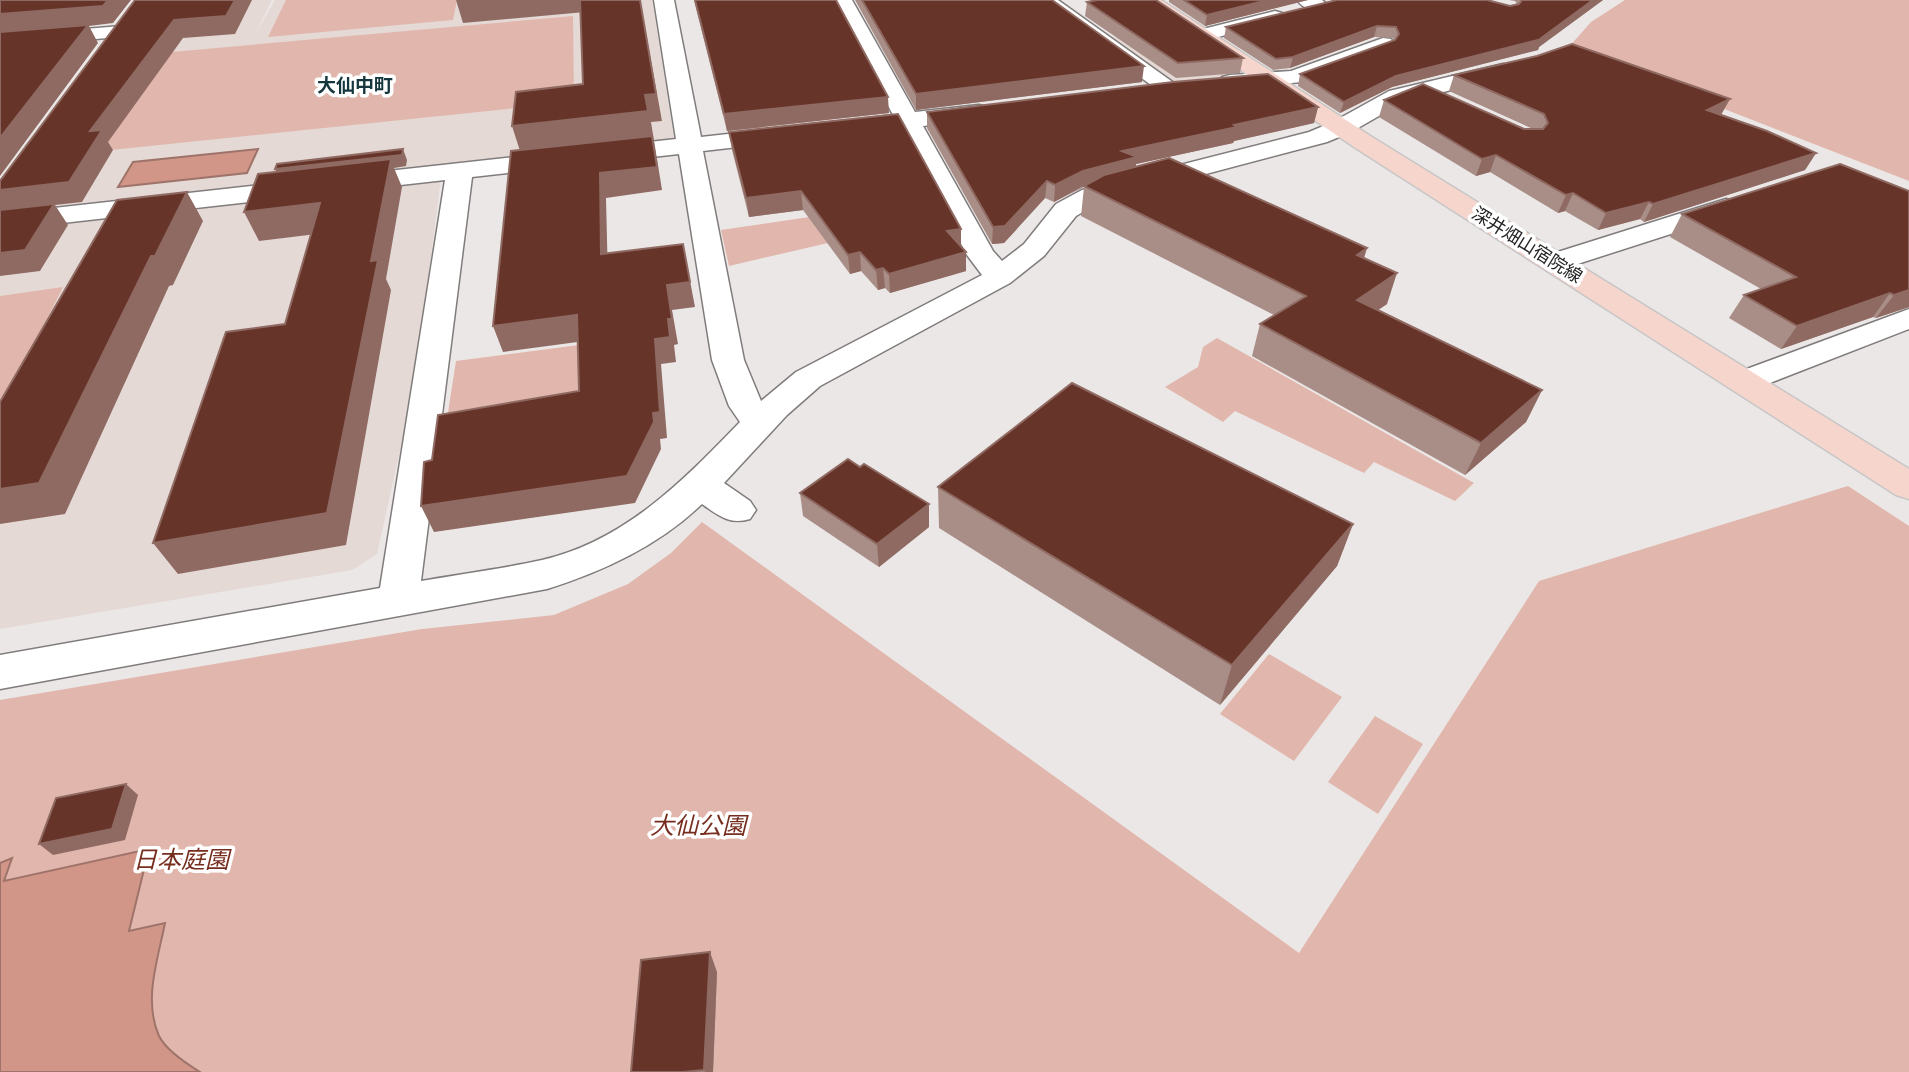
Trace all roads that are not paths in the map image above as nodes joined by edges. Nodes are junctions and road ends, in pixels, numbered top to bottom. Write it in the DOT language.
graph roads {
  1 [pos="664,0"];
  2 [pos="842,0"];
  3 [pos="1045,0"];
  4 [pos="1148,0"];
  5 [pos="1320,3"];
  6 [pos="136,10"];
  7 [pos="121,32"];
  8 [pos="1202,36"];
  9 [pos="0,42"];
  10 [pos="1383,44"];
  11 [pos="105,54"];
  12 [pos="1526,65"];
  13 [pos="1268,79"];
  14 [pos="1170,88"];
  15 [pos="1420,89"];
  16 [pos="1130,93"];
  17 [pos="1456,106"];
  18 [pos="999,109"];
  19 [pos="906,121"];
  20 [pos="1342,127"];
  21 [pos="827,130"];
  22 [pos="800,132"];
  23 [pos="691,144"];
  24 [pos="460,169"];
  25 [pos="1749,200"];
  26 [pos="0,222"];
  27 [pos="1555,262"];
  28 [pos="1000,277"];
  29 [pos="1909,318"];
  30 [pos="1745,381"];
  31 [pos="758,422"];
  32 [pos="699,484"];
  33 [pos="1909,486"];
  34 [pos="737,510"];
  35 [pos="398,601"];
  36 [pos="0,672"];
  1 -- 23 [label="street"];
  2 -- 19 [label="street"];
  3 -- 14 [label="street"];
  4 -- 8 [label="main road, 深井畑山宿院線"];
  5 -- 8 [label="street"];
  6 -- 7 [label="street"];
  7 -- 9 [label="street"];
  7 -- 11 [label="street"];
  8 -- 13 [label="main road, 深井畑山宿院線"];
  10 -- 13 [label="street"];
  12 -- 15 [label="street"];
  13 -- 14 [label="street"];
  13 -- 20 [label="main road, 深井畑山宿院線"];
  14 -- 16 [label="street"];
  15 -- 17 [label="street"];
  15 -- 20 [label="street"];
  18 -- 19 [label="street"];
  19 -- 21 [label="street"];
  19 -- 28 [label="street"];
  20 -- 27 [label="main road, 深井畑山宿院線"];
  20 -- 28 [label="street"];
  22 -- 23 [label="street"];
  23 -- 24 [label="street"];
  23 -- 31 [label="street"];
  24 -- 26 [label="street"];
  24 -- 35 [label="street"];
  25 -- 27 [label="street"];
  27 -- 30 [label="main road, 深井畑山宿院線"];
  28 -- 31 [label="street"];
  29 -- 30 [label="street"];
  30 -- 33 [label="main road, 深井畑山宿院線"];
  31 -- 32 [label="street"];
  32 -- 34 [label="street"];
  32 -- 35 [label="street"];
  35 -- 36 [label="street"];
}
